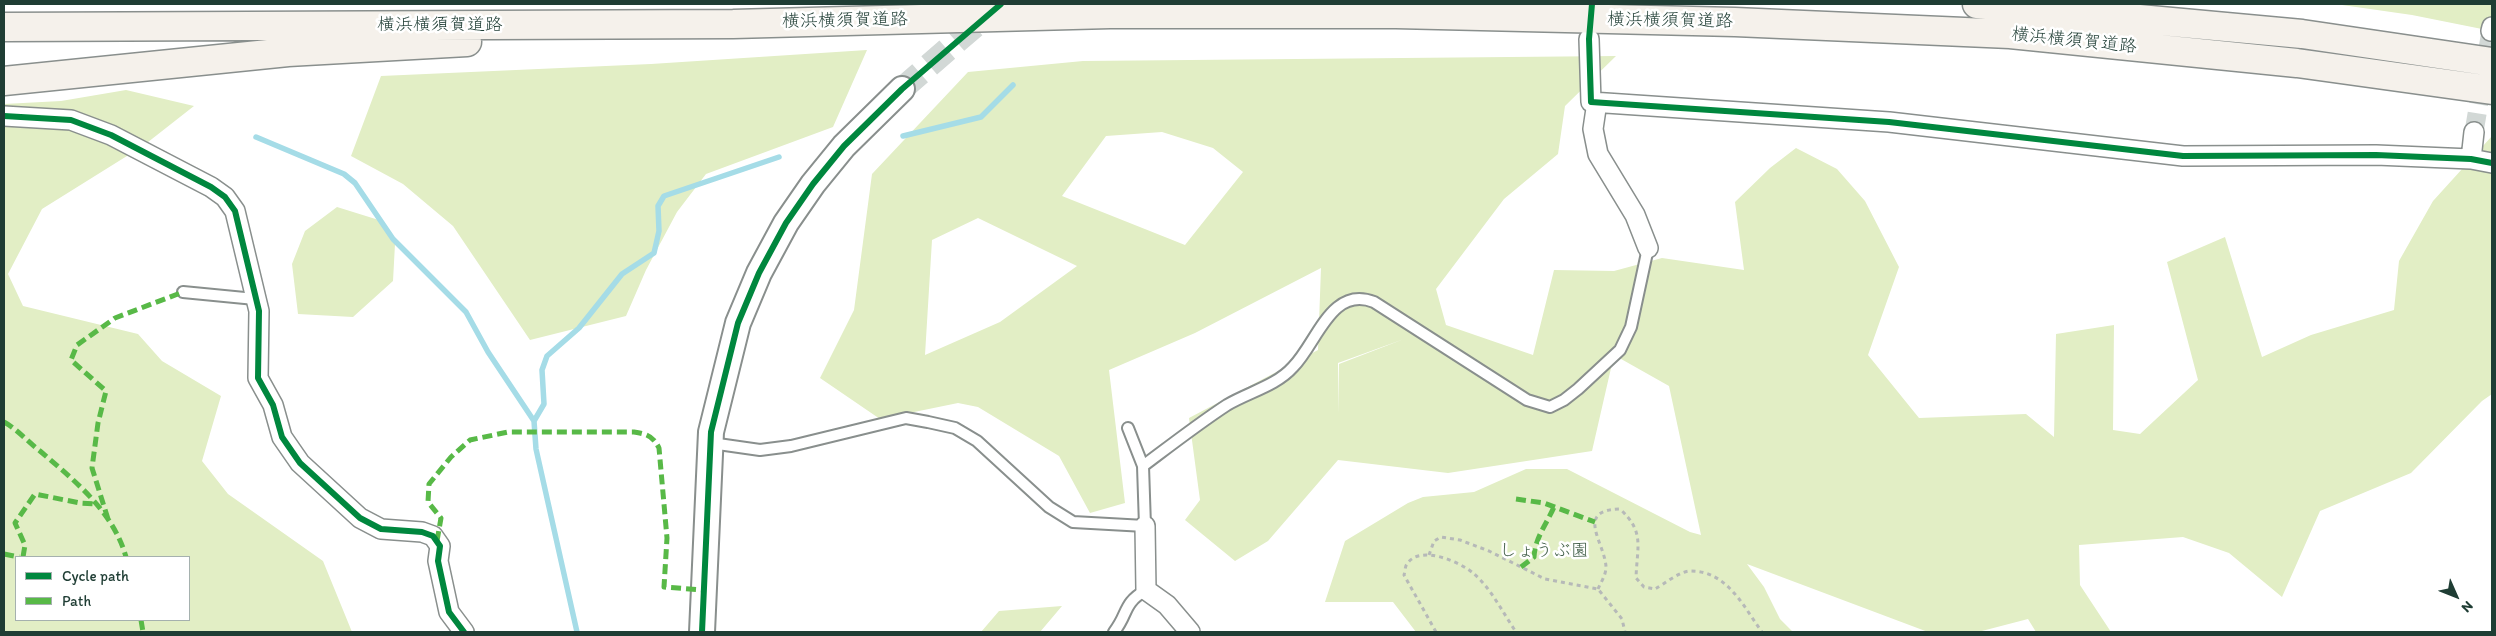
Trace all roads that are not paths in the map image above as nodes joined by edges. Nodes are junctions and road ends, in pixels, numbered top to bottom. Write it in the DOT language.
graph roads {
  1 [pos="1977,4"];
  2 [pos="2159,4"];
  3 [pos="733,24"];
  4 [pos="4,27"];
  5 [pos="2302,34"];
  6 [pos="1589,39"];
  7 [pos="2492,62"];
  8 [pos="4,80"];
  9 [pos="902,89"];
  10 [pos="2492,90"];
  11 [pos="1597,102"];
  12 [pos="4,116"];
  13 [pos="2474,132"];
  14 [pos="2471,159"];
  15 [pos="2492,163"];
  16 [pos="1648,248"];
  17 [pos="183,292"];
  18 [pos="255,299"];
  19 [pos="1128,428"];
  20 [pos="711,443"];
  21 [pos="1143,466"];
  22 [pos="1145,526"];
  23 [pos="1146,590"];
  24 [pos="464,632"];
  25 [pos="702,632"];
  26 [pos="1114,632"];
  27 [pos="1190,632"];
  1 -- 5 [label="highway, 横浜横須賀道路"];
  2 -- 5 [label="highway"];
  3 -- 4 [label="highway, 横浜横須賀道路"];
  3 -- 8 [label="highway"];
  3 -- 10 [label="highway, 横浜横須賀道路"];
  5 -- 7 [label="highway, 横浜横須賀道路"];
  6 -- 11 [label="street"];
  9 -- 20 [label="street"];
  11 -- 14 [label="street"];
  11 -- 16 [label="street"];
  12 -- 18 [label="street"];
  13 -- 14 [label="street"];
  14 -- 15 [label="street"];
  16 -- 21 [label="lane"];
  17 -- 18 [label="lane"];
  18 -- 24 [label="street"];
  19 -- 21 [label="lane"];
  20 -- 22 [label="lane"];
  20 -- 25 [label="street"];
  21 -- 22 [label="lane"];
  22 -- 23 [label="street"];
  23 -- 26 [label="lane"];
  23 -- 27 [label="street"];
}
